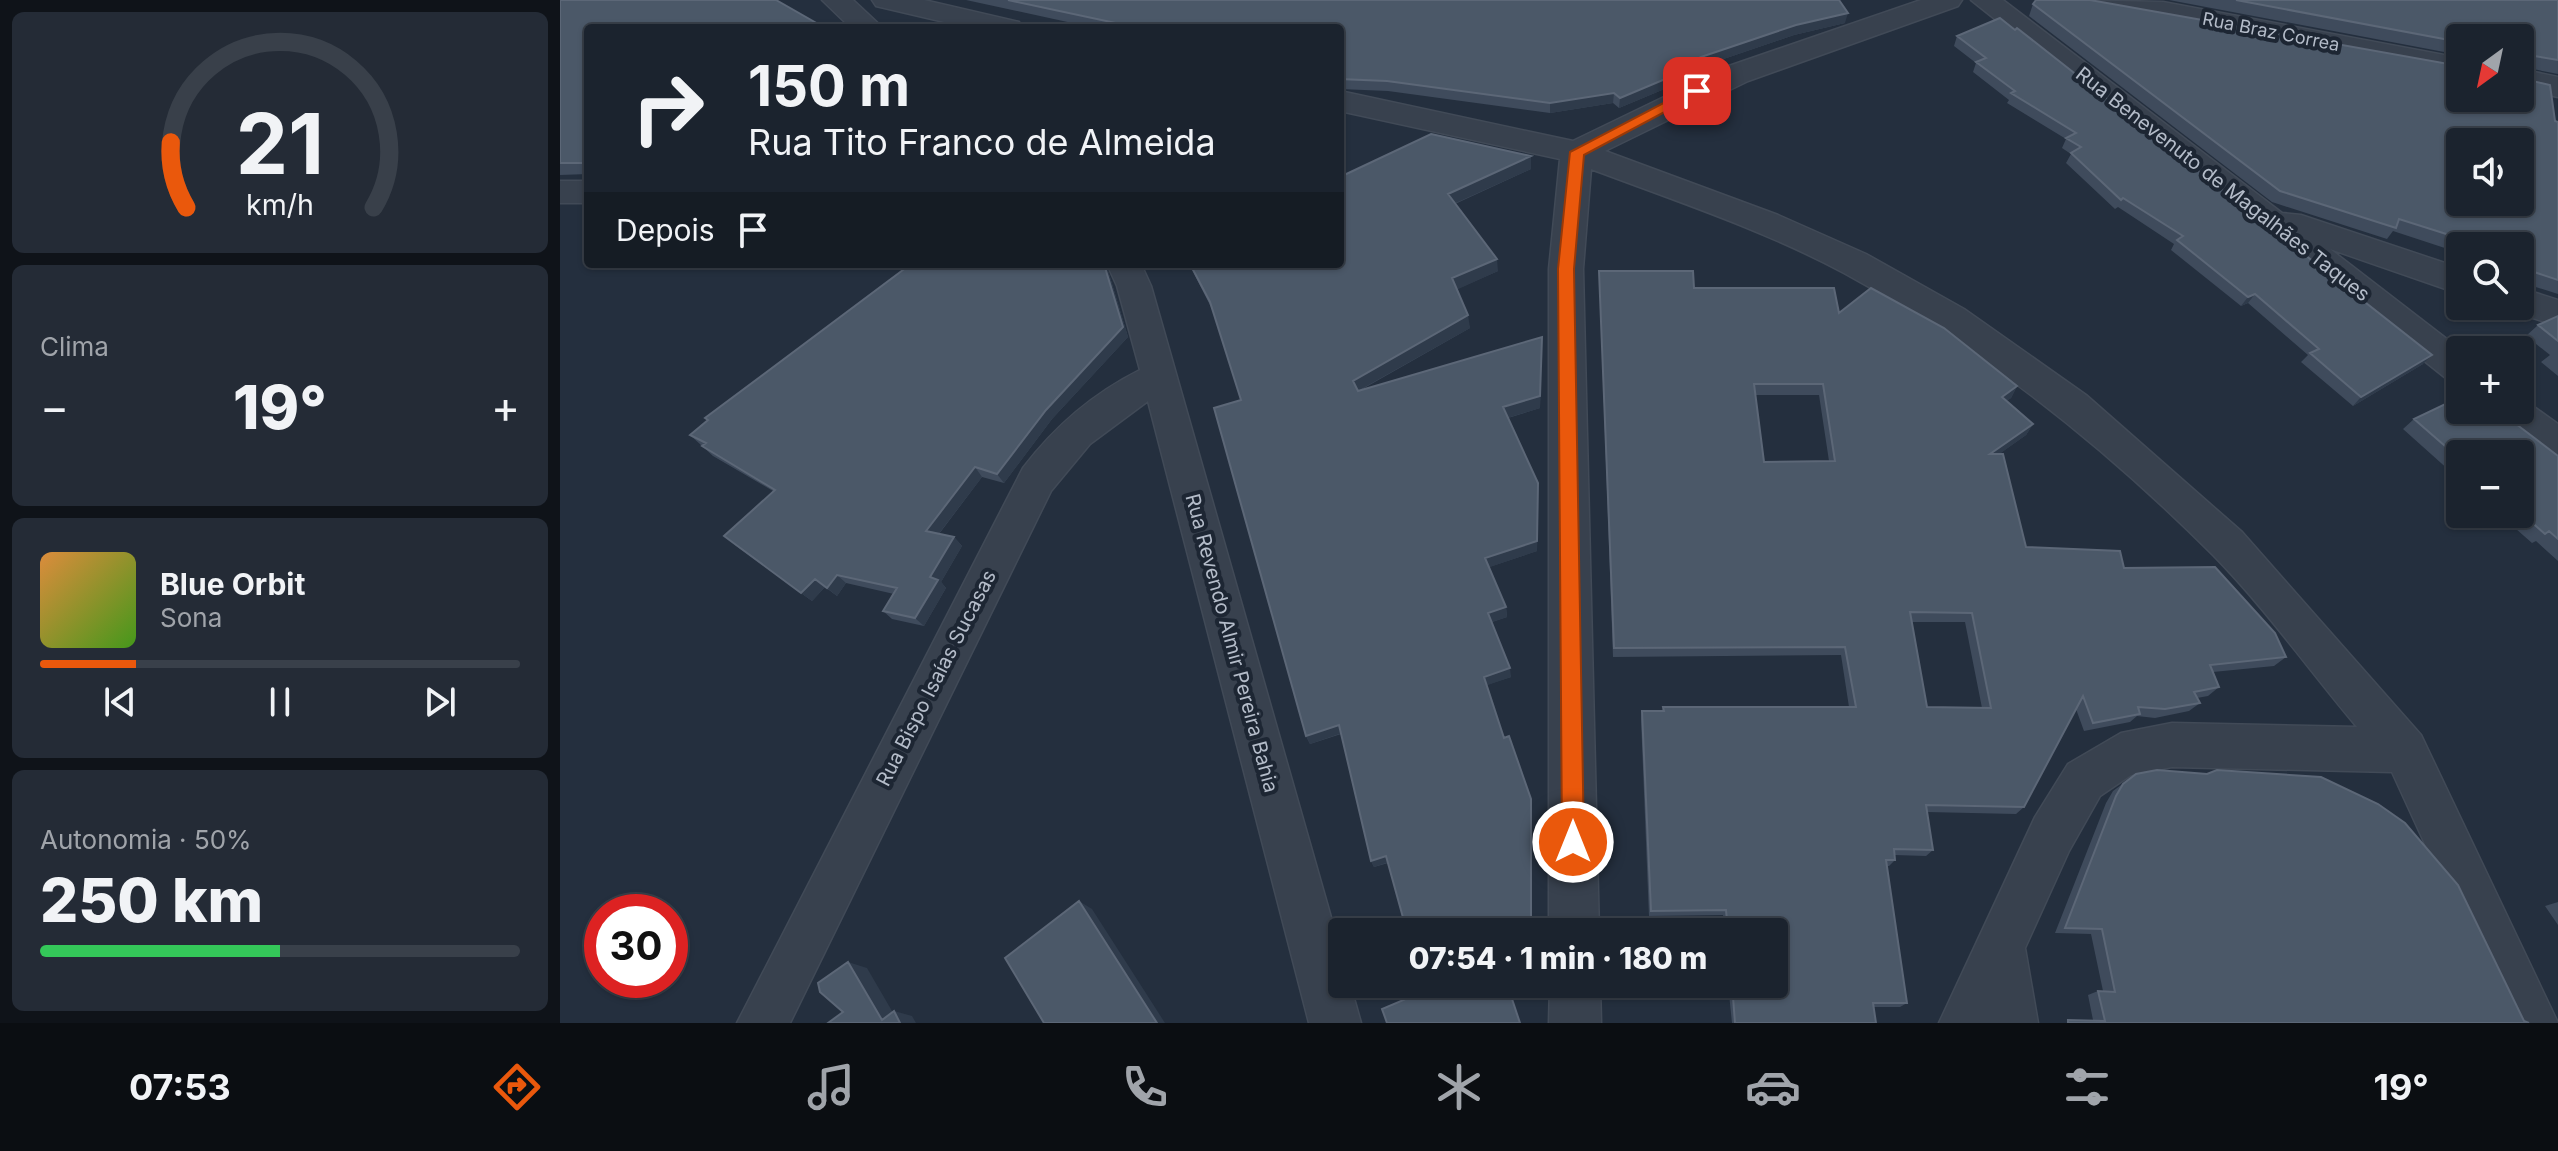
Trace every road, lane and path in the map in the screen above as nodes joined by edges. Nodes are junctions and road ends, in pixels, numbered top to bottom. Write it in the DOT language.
graph roads {
  1 [pos="836,0"];
  2 [pos="886,0"];
  3 [pos="1948,0"];
  4 [pos="1985,0"];
  5 [pos="2082,0"];
  6 [pos="864,24"];
  7 [pos="991,24"];
  8 [pos="2446,64"];
  9 [pos="2534,82"];
  10 [pos="2558,87"];
  11 [pos="1344,102"];
  12 [pos="1577,152"];
  13 [pos="560,192"];
  14 [pos="584,192"];
  15 [pos="2258,213"];
  16 [pos="1126,268"];
  17 [pos="2446,276"];
  18 [pos="2534,305"];
  19 [pos="2558,313"];
  20 [pos="2446,358"];
  21 [pos="1160,377"];
  22 [pos="2531,424"];
  23 [pos="2558,445"];
  24 [pos="2405,750"];
  25 [pos="1574,918"];
  26 [pos="2000,947"];
  27 [pos="1575,998"];
  28 [pos="763,1023"];
  29 [pos="1335,1023"];
  30 [pos="1575,1023"];
  31 [pos="1965,1023"];
  32 [pos="2012,1023"];
  33 [pos="2534,1023"];
  1 -- 6 [label="street"];
  2 -- 7 [label="street"];
  3 -- 12 [label="street"];
  4 -- 15 [label="street, Rua Benevenuto de Magalhães Taques"];
  5 -- 8 [label="street, Rua Braz Correa"];
  9 -- 10 [label="street"];
  11 -- 12 [label="street"];
  12 -- 24 [label="street"];
  12 -- 25 [label="street"];
  13 -- 14 [label="street"];
  15 -- 17 [label="street"];
  15 -- 20 [label="street, Rua Benevenuto de Magalhães Taques"];
  16 -- 21 [label="street, Rua Revendo Almir Pereira Bahia"];
  18 -- 19 [label="street"];
  21 -- 28 [label="street, Rua Bispo Isaías Sucasas"];
  21 -- 29 [label="street, Rua Revendo Almir Pereira Bahia"];
  22 -- 23 [label="street"];
  24 -- 26 [label="street"];
  24 -- 33 [label="street"];
  26 -- 31 [label="street"];
  26 -- 32 [label="street"];
  27 -- 30 [label="street"];
}
